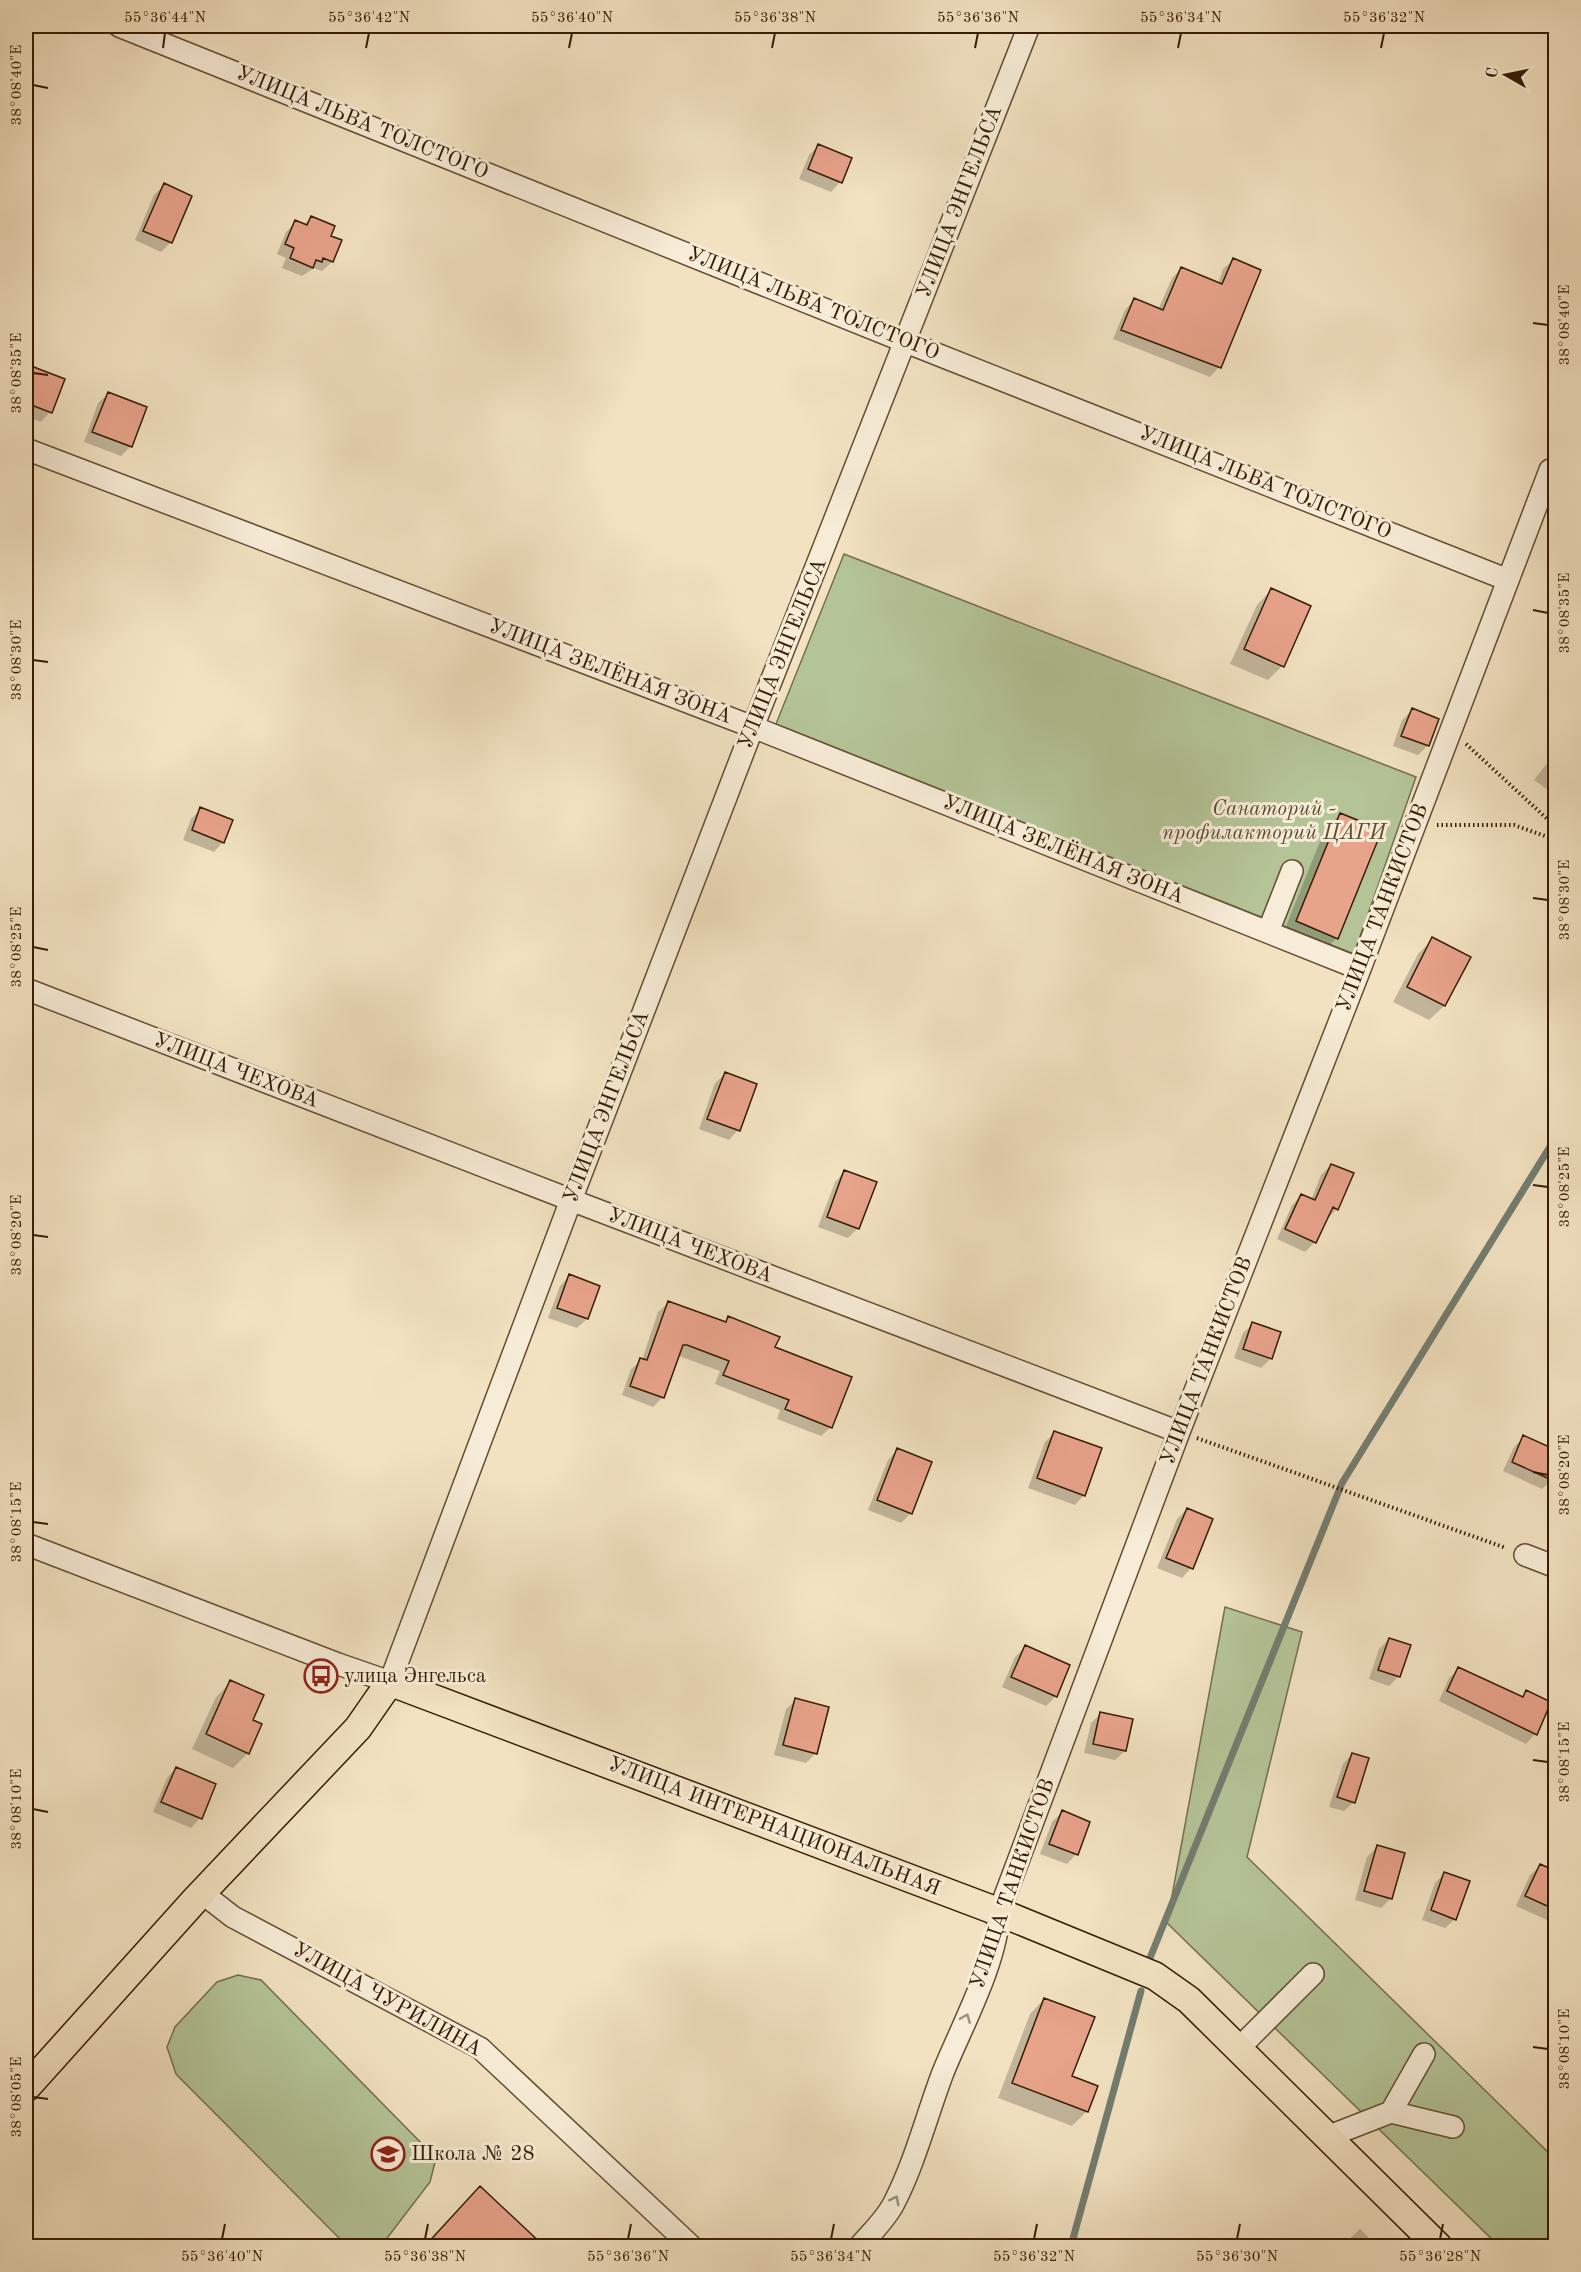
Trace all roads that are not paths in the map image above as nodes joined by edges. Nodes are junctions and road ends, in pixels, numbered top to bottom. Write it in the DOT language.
graph roads {
  1 [pos="119,26"];
  2 [pos="1029,26"];
  3 [pos="906,342"];
  4 [pos="26,449"];
  5 [pos="1550,470"];
  6 [pos="1508,580"];
  7 [pos="753,727"];
  8 [pos="1292,872"];
  9 [pos="1268,932"];
  10 [pos="1360,969"];
  11 [pos="26,989"];
  12 [pos="571,1200"];
  13 [pos="1179,1432"];
  14 [pos="26,1544"];
  15 [pos="1525,1555"];
  16 [pos="1556,1567"];
  17 [pos="390,1682"];
  18 [pos="202,1893"];
  19 [pos="999,1912"];
  20 [pos="1313,1974"];
  21 [pos="1238,2049"];
  22 [pos="1424,2054"];
  23 [pos="26,2088"];
  24 [pos="1390,2112"];
  25 [pos="1453,2127"];
  26 [pos="1328,2137"];
  27 [pos="691,2247"];
  28 [pos="860,2247"];
  29 [pos="1438,2247"];
  1 -- 3 [label="street, УЛИЦА ЛЬВА ТОЛСТОГО"];
  2 -- 3 [label="street, УЛИЦА ЭНГЕЛЬСА"];
  3 -- 6 [label="street, УЛИЦА ЛЬВА ТОЛСТОГО"];
  3 -- 7 [label="street, УЛИЦА ЭНГЕЛЬСА"];
  4 -- 7 [label="street, УЛИЦА ЗЕЛЁНАЯ ЗОНА"];
  5 -- 6 [label="street, УЛИЦА ТАНКИСТОВ"];
  6 -- 10 [label="street, УЛИЦА ТАНКИСТОВ"];
  7 -- 9 [label="street, УЛИЦА ЗЕЛЁНАЯ ЗОНА"];
  7 -- 12 [label="street, УЛИЦА ЭНГЕЛЬСА"];
  8 -- 9 [label="street"];
  9 -- 10 [label="street, УЛИЦА ЗЕЛЁНАЯ ЗОНА"];
  10 -- 13 [label="street, УЛИЦА ТАНКИСТОВ"];
  11 -- 12 [label="street, УЛИЦА ЧЕХОВА"];
  12 -- 13 [label="street, УЛИЦА ЧЕХОВА"];
  12 -- 17 [label="street, УЛИЦА ЭНГЕЛЬСА"];
  13 -- 19 [label="street, УЛИЦА ТАНКИСТОВ"];
  14 -- 17 [label="street, УЛИЦА ИНТЕРНАЦИОНАЛЬНАЯ"];
  15 -- 16 [label="street"];
  17 -- 18 [label="main road, УЛИЦА ЭНГЕЛЬСА"];
  17 -- 19 [label="main road, УЛИЦА ИНТЕРНАЦИОНАЛЬНАЯ"];
  18 -- 23 [label="main road, УЛИЦА ЭНГЕЛЬСА"];
  18 -- 27 [label="street, УЛИЦА ЧУРИЛИНА"];
  19 -- 21 [label="main road, УЛИЦА ИНТЕРНАЦИОНАЛЬНАЯ"];
  28 -- 19 [label="street, УЛИЦА ТАНКИСТОВ, one-way"];
  20 -- 21 [label="street"];
  21 -- 26 [label="main road, УЛИЦА ИНТЕРНАЦИОНАЛЬНАЯ"];
  22 -- 24 [label="street"];
  24 -- 25 [label="street"];
  24 -- 26 [label="street"];
  26 -- 29 [label="main road, УЛИЦА ИНТЕРНАЦИОНАЛЬНАЯ"];
}
